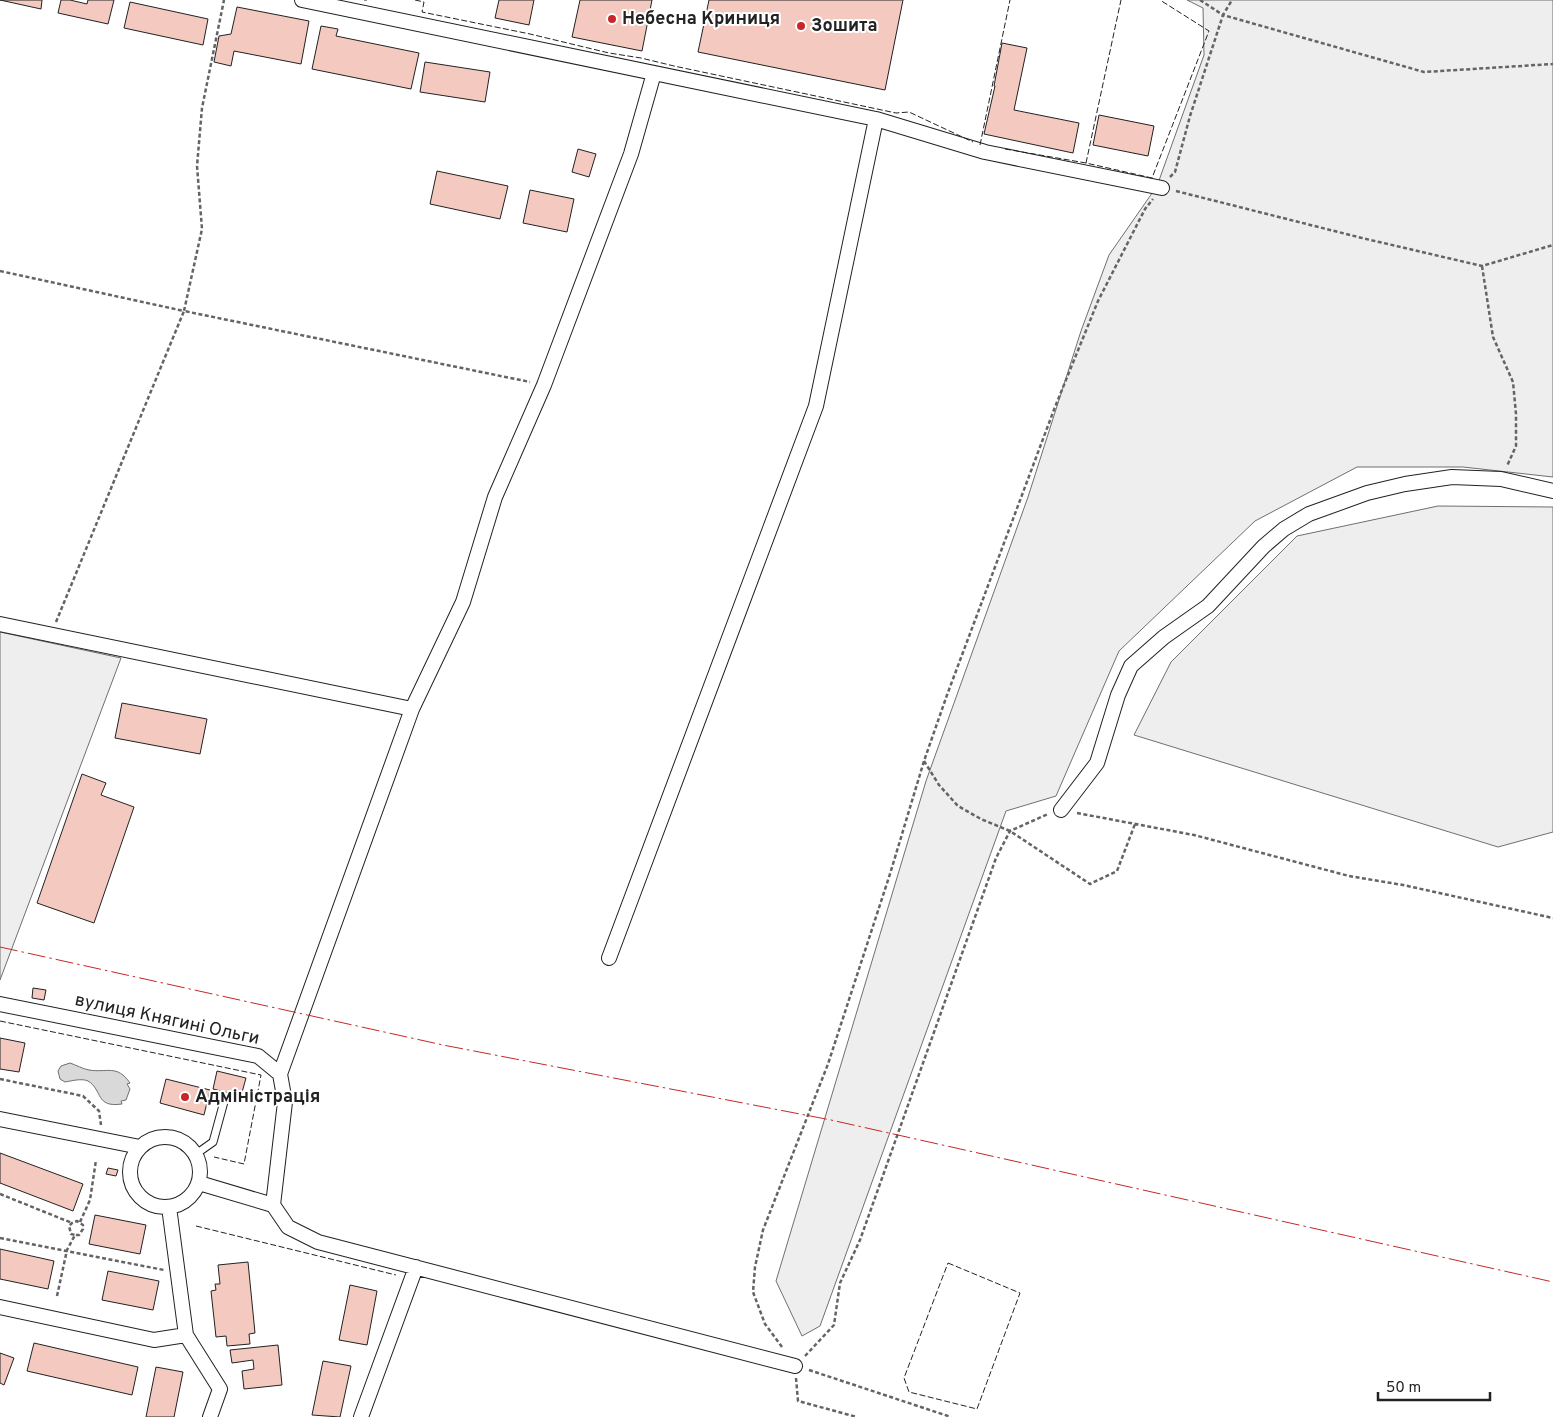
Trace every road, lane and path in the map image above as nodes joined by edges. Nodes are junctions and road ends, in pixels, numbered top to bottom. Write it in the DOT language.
graph roads {
  1 [pos="224,0"];
  2 [pos="302,0"];
  3 [pos="1200,0"];
  4 [pos="1232,0"];
  5 [pos="1223,15"];
  6 [pos="1553,64"];
  7 [pos="654,72"];
  8 [pos="876,119"];
  9 [pos="1162,188"];
  10 [pos="1553,245"];
  11 [pos="1482,266"];
  12 [pos="0,271"];
  13 [pos="184,310"];
  14 [pos="544,385"];
  15 [pos="1501,479"];
  16 [pos="1553,491"];
  17 [pos="0,624"];
  18 [pos="51,635"];
  19 [pos="412,709"];
  20 [pos="924,761"];
  21 [pos="1061,810"];
  22 [pos="1135,824"];
  23 [pos="1010,830"];
  24 [pos="1553,918"];
  25 [pos="609,958"];
  26 [pos="0,1004"];
  27 [pos="280,1074"];
  28 [pos="0,1079"];
  29 [pos="225,1098"];
  30 [pos="0,1119"];
  31 [pos="102,1130"];
  32 [pos="140,1146"];
  33 [pos="196,1154"];
  34 [pos="96,1160"];
  35 [pos="199,1183"];
  36 [pos="0,1194"];
  37 [pos="273,1204"];
  38 [pos="169,1207"];
  39 [pos="72,1222"];
  40 [pos="80,1222"];
  41 [pos="75,1235"];
  42 [pos="0,1238"];
  43 [pos="67,1250"];
  44 [pos="416,1267"];
  45 [pos="168,1270"];
  46 [pos="57,1296"];
  47 [pos="0,1307"];
  48 [pos="186,1335"];
  49 [pos="795,1366"];
  50 [pos="210,1417"];
  51 [pos="361,1417"];
  52 [pos="857,1417"];
  53 [pos="950,1417"];
  1 -- 13 [label="path"];
  2 -- 7 [label="street"];
  3 -- 5 [label="path"];
  4 -- 5 [label="path"];
  5 -- 6 [label="path"];
  5 -- 9 [label="path"];
  7 -- 8 [label="street"];
  7 -- 14 [label="street"];
  8 -- 9 [label="street"];
  8 -- 25 [label="street"];
  9 -- 11 [label="path"];
  9 -- 20 [label="path"];
  10 -- 11 [label="path"];
  11 -- 15 [label="path"];
  12 -- 13 [label="path"];
  13 -- 14 [label="path"];
  13 -- 18 [label="path"];
  14 -- 19 [label="street"];
  15 -- 16 [label="street"];
  15 -- 21 [label="street"];
  17 -- 18 [label="street"];
  18 -- 19 [label="street"];
  19 -- 27 [label="street"];
  20 -- 23 [label="path"];
  20 -- 49 [label="path"];
  21 -- 22 [label="path"];
  21 -- 23 [label="path"];
  22 -- 23 [label="path"];
  22 -- 24 [label="path"];
  23 -- 49 [label="path"];
  26 -- 27 [label="street, вулиця Княгині Ольги"];
  27 -- 37 [label="street"];
  28 -- 31 [label="path"];
  29 -- 33 [label="lane"];
  30 -- 32 [label="street"];
  32 -- 33 [label="street"];
  32 -- 38 [label="street"];
  33 -- 35 [label="street"];
  34 -- 40 [label="path"];
  35 -- 37 [label="street"];
  35 -- 38 [label="street"];
  36 -- 39 [label="path"];
  37 -- 44 [label="street"];
  38 -- 48 [label="street"];
  39 -- 40 [label="path"];
  39 -- 41 [label="path"];
  40 -- 41 [label="path"];
  41 -- 43 [label="path"];
  42 -- 43 [label="path"];
  43 -- 45 [label="path"];
  43 -- 46 [label="path"];
  44 -- 49 [label="street"];
  44 -- 51 [label="street"];
  47 -- 48 [label="street"];
  48 -- 50 [label="street"];
  49 -- 52 [label="path"];
  49 -- 53 [label="path"];
}
